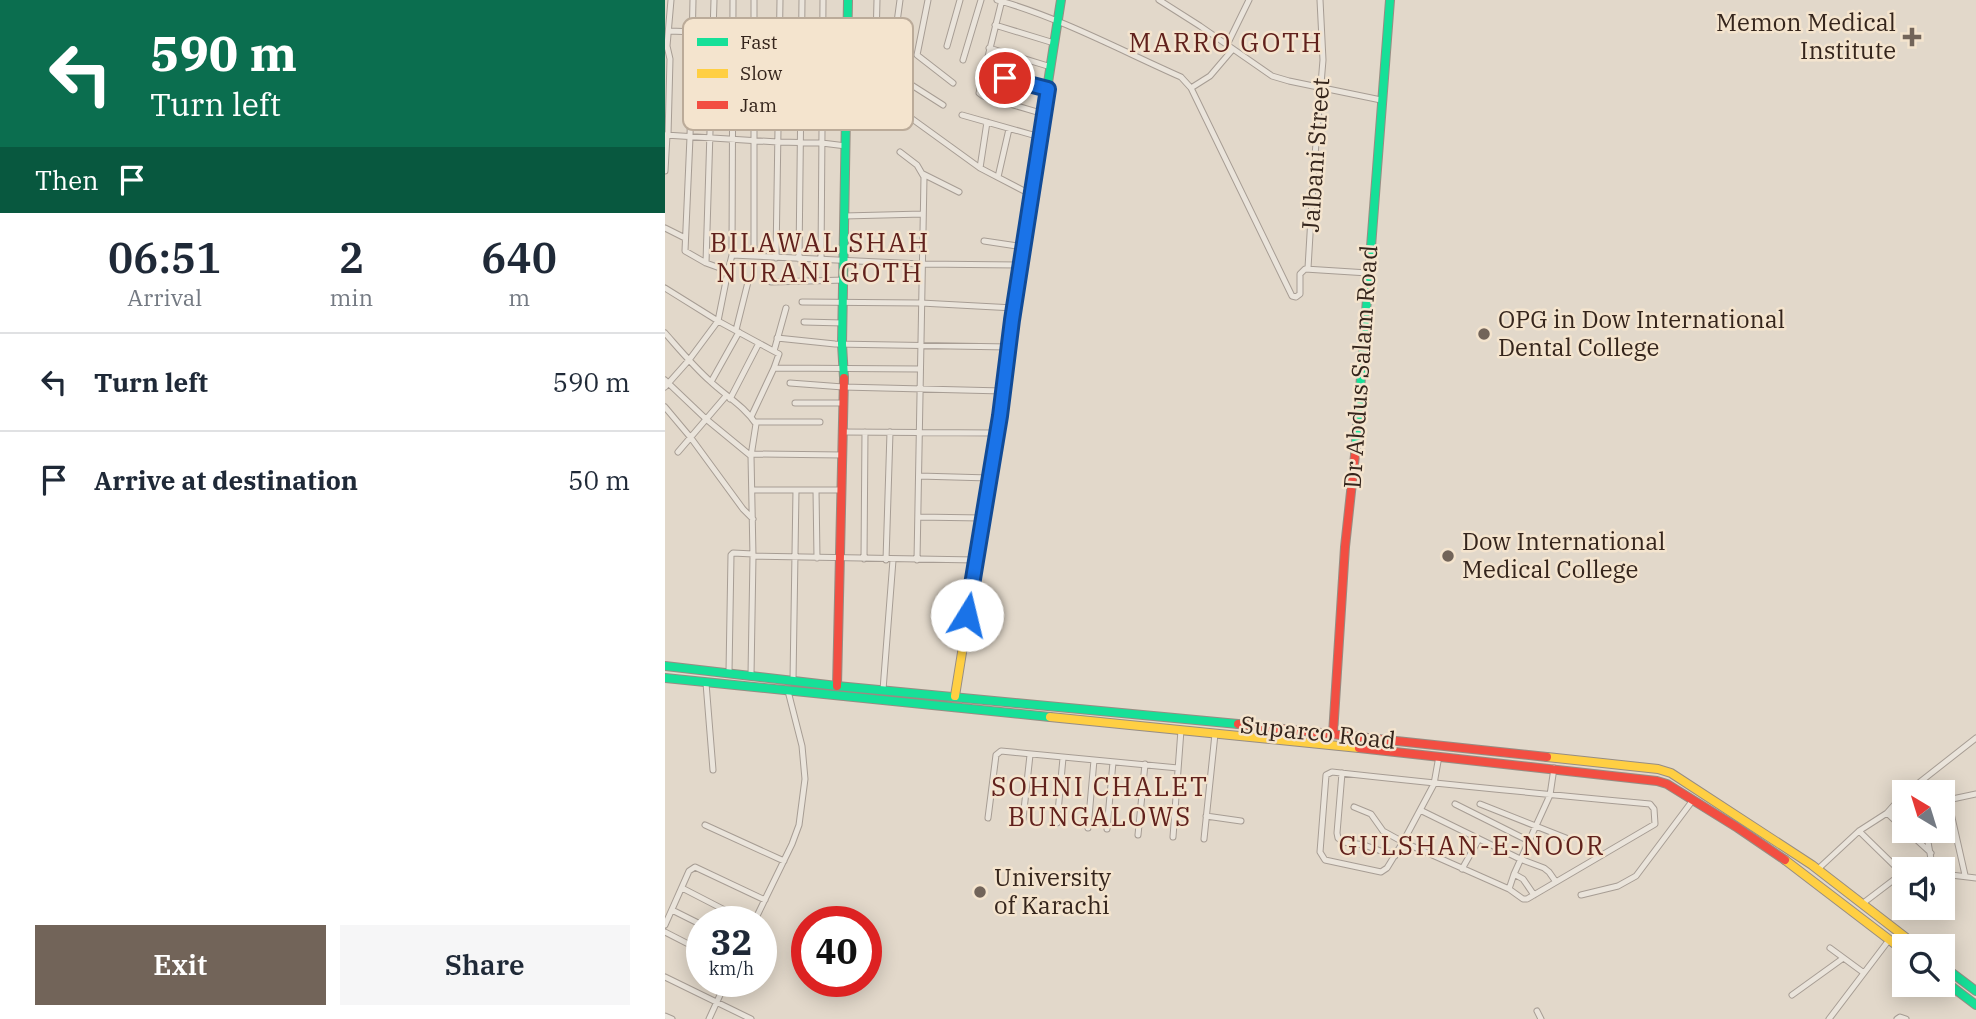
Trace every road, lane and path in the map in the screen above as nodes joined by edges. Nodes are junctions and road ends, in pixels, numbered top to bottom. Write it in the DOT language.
graph roads {
  1 [pos="671,0"];
  2 [pos="693,0"];
  3 [pos="714,0"];
  4 [pos="733,0"];
  5 [pos="754,0"];
  6 [pos="780,0"];
  7 [pos="802,0"];
  8 [pos="823,0"];
  9 [pos="848,0"];
  10 [pos="877,0"];
  11 [pos="900,0"];
  12 [pos="929,0"];
  13 [pos="960,0"];
  14 [pos="981,0"];
  15 [pos="1000,0"];
  16 [pos="1061,0"];
  17 [pos="1159,0"];
  18 [pos="1249,0"];
  19 [pos="1319,0"];
  20 [pos="1390,0"];
  21 [pos="693,18"];
  22 [pos="713,18"];
  23 [pos="733,18"];
  24 [pos="754,18"];
  25 [pos="780,18"];
  26 [pos="802,18"];
  27 [pos="823,18"];
  28 [pos="848,18"];
  29 [pos="877,18"];
  30 [pos="898,18"];
  31 [pos="1058,20"];
  32 [pos="995,24"];
  33 [pos="669,31"];
  34 [pos="683,32"];
  35 [pos="1054,43"];
  36 [pos="947,46"];
  37 [pos="666,47"];
  38 [pos="1230,47"];
  39 [pos="989,48"];
  40 [pos="963,60"];
  41 [pos="1051,68"];
  42 [pos="983,72"];
  43 [pos="953,83"];
  44 [pos="913,86"];
  45 [pos="1191,88"];
  46 [pos="1320,88"];
  47 [pos="1048,89"];
  48 [pos="1381,100"];
  49 [pos="943,105"];
  50 [pos="1044,114"];
  51 [pos="962,116"];
  52 [pos="913,120"];
  53 [pos="987,122"];
  54 [pos="1009,128"];
  55 [pos="690,130"];
  56 [pos="709,130"];
  57 [pos="732,130"];
  58 [pos="754,130"];
  59 [pos="778,130"];
  60 [pos="800,130"];
  61 [pos="822,130"];
  62 [pos="846,130"];
  63 [pos="667,135"];
  64 [pos="690,137"];
  65 [pos="709,138"];
  66 [pos="1041,138"];
  67 [pos="732,140"];
  68 [pos="754,141"];
  69 [pos="778,142"];
  70 [pos="800,143"];
  71 [pos="822,143"];
  72 [pos="846,146"];
  73 [pos="900,152"];
  74 [pos="980,168"];
  75 [pos="665,171"];
  76 [pos="923,174"];
  77 [pos="998,177"];
  78 [pos="960,192"];
  79 [pos="1032,195"];
  80 [pos="923,214"];
  81 [pos="844,216"];
  82 [pos="665,228"];
  83 [pos="685,238"];
  84 [pos="983,241"];
  85 [pos="1024,247"];
  86 [pos="732,255"];
  87 [pos="754,257"];
  88 [pos="776,258"];
  89 [pos="799,259"];
  90 [pos="821,260"];
  91 [pos="845,261"];
  92 [pos="706,263"];
  93 [pos="921,264"];
  94 [pos="1021,265"];
  95 [pos="1308,268"];
  96 [pos="728,271"];
  97 [pos="1368,273"];
  98 [pos="845,280"];
  99 [pos="748,282"];
  100 [pos="771,282"];
  101 [pos="668,290"];
  102 [pos="665,298"];
  103 [pos="803,302"];
  104 [pos="844,302"];
  105 [pos="921,303"];
  106 [pos="1014,308"];
  107 [pos="786,309"];
  108 [pos="718,321"];
  109 [pos="804,322"];
  110 [pos="843,323"];
  111 [pos="737,331"];
  112 [pos="665,333"];
  113 [pos="777,338"];
  114 [pos="759,343"];
  115 [pos="842,344"];
  116 [pos="921,346"];
  117 [pos="1009,348"];
  118 [pos="773,351"];
  119 [pos="689,360"];
  120 [pos="774,368"];
  121 [pos="844,368"];
  122 [pos="920,369"];
  123 [pos="711,382"];
  124 [pos="790,383"];
  125 [pos="666,384"];
  126 [pos="843,387"];
  127 [pos="920,389"];
  128 [pos="1003,391"];
  129 [pos="728,397"];
  130 [pos="843,403"];
  131 [pos="795,404"];
  132 [pos="665,407"];
  133 [pos="706,419"];
  134 [pos="753,419"];
  135 [pos="820,422"];
  136 [pos="842,432"];
  137 [pos="865,432"];
  138 [pos="890,432"];
  139 [pos="919,433"];
  140 [pos="997,433"];
  141 [pos="691,438"];
  142 [pos="678,452"];
  143 [pos="751,455"];
  144 [pos="842,455"];
  145 [pos="919,476"];
  146 [pos="989,478"];
  147 [pos="842,489"];
  148 [pos="816,490"];
  149 [pos="752,491"];
  150 [pos="796,491"];
  151 [pos="918,517"];
  152 [pos="982,518"];
  153 [pos="753,519"];
  154 [pos="753,555"];
  155 [pos="795,558"];
  156 [pos="817,558"];
  157 [pos="841,559"];
  158 [pos="864,559"];
  159 [pos="890,560"];
  160 [pos="917,560"];
  161 [pos="976,560"];
  162 [pos="665,666"];
  163 [pos="727,672"];
  164 [pos="751,675"];
  165 [pos="665,678"];
  166 [pos="793,680"];
  167 [pos="706,683"];
  168 [pos="723,684"];
  169 [pos="837,686"];
  170 [pos="883,690"];
  171 [pos="788,691"];
  172 [pos="850,692"];
  173 [pos="955,696"];
  174 [pos="1114,712"];
  175 [pos="1113,723"];
  176 [pos="1181,730"];
  177 [pos="1215,734"];
  178 [pos="1332,734"];
  179 [pos="1976,738"];
  180 [pos="1418,744"];
  181 [pos="1418,754"];
  182 [pos="1030,755"];
  183 [pos="1439,756"];
  184 [pos="1063,758"];
  185 [pos="1094,760"];
  186 [pos="1113,762"];
  187 [pos="1145,764"];
  188 [pos="1178,768"];
  189 [pos="1554,768"];
  190 [pos="713,770"];
  191 [pos="1342,773"];
  192 [pos="1923,780"];
  193 [pos="1434,784"];
  194 [pos="1976,794"];
  195 [pos="1551,795"];
  196 [pos="1955,799"];
  197 [pos="1693,800"];
  198 [pos="1455,804"];
  199 [pos="1480,804"];
  200 [pos="1354,807"];
  201 [pos="1892,808"];
  202 [pos="1420,810"];
  203 [pos="1892,812"];
  204 [pos="1887,813"];
  205 [pos="1206,816"];
  206 [pos="988,818"];
  207 [pos="1892,818"];
  208 [pos="1023,819"];
  209 [pos="1241,821"];
  210 [pos="1057,822"];
  211 [pos="705,825"];
  212 [pos="1536,826"];
  213 [pos="1088,828"];
  214 [pos="1107,830"];
  215 [pos="1859,831"];
  216 [pos="1138,835"];
  217 [pos="1173,837"];
  218 [pos="1566,838"];
  219 [pos="1955,838"];
  220 [pos="1204,839"];
  221 [pos="1479,839"];
  222 [pos="1529,841"];
  223 [pos="1403,842"];
  224 [pos="1921,844"];
  225 [pos="1929,844"];
  226 [pos="1931,853"];
  227 [pos="1395,856"];
  228 [pos="1931,857"];
  229 [pos="1520,859"];
  230 [pos="784,861"];
  231 [pos="1892,862"];
  232 [pos="1462,869"];
  233 [pos="1818,870"];
  234 [pos="1514,874"];
  235 [pos="1805,874"];
  236 [pos="1955,875"];
  237 [pos="1965,875"];
  238 [pos="1976,878"];
  239 [pos="1892,881"];
  240 [pos="1556,882"];
  241 [pos="1818,883"];
  242 [pos="682,888"];
  243 [pos="1509,889"];
  244 [pos="1534,895"];
  245 [pos="1581,895"];
  246 [pos="665,900"];
  247 [pos="765,900"];
  248 [pos="1863,905"];
  249 [pos="719,906"];
  250 [pos="761,906"];
  251 [pos="673,907"];
  252 [pos="686,915"];
  253 [pos="665,925"];
  254 [pos="665,932"];
  255 [pos="1901,934"];
  256 [pos="1889,940"];
  257 [pos="1892,942"];
  258 [pos="686,943"];
  259 [pos="1830,948"];
  260 [pos="1842,959"];
  261 [pos="1864,973"];
  262 [pos="1955,975"];
  263 [pos="665,977"];
  264 [pos="1955,989"];
  265 [pos="1976,991"];
  266 [pos="1792,995"];
  267 [pos="718,997"];
  268 [pos="716,1002"];
  269 [pos="1976,1005"];
  270 [pos="1537,1011"];
  271 [pos="665,1016"];
  272 [pos="672,1019"];
  273 [pos="709,1019"];
  274 [pos="751,1019"];
  275 [pos="1541,1019"];
  276 [pos="1829,1019"];
  277 [pos="1897,1019"];
  278 [pos="1906,1019"];
  1 -- 33 [label="street"];
  2 -- 21 [label="street"];
  3 -- 22 [label="street"];
  4 -- 23 [label="street"];
  5 -- 24 [label="street"];
  6 -- 25 [label="street"];
  7 -- 26 [label="street"];
  8 -- 27 [label="street"];
  9 -- 28 [label="main road"];
  10 -- 29 [label="street"];
  11 -- 30 [label="street"];
  12 -- 43 [label="street"];
  13 -- 36 [label="street"];
  14 -- 40 [label="street"];
  15 -- 31 [label="street"];
  15 -- 32 [label="street"];
  16 -- 31 [label="main road"];
  17 -- 38 [label="street"];
  18 -- 38 [label="street"];
  19 -- 46 [label="street, Jalbani Street"];
  20 -- 48 [label="main road, Dr Abdus Salam Road"];
  31 -- 35 [label="main road"];
  31 -- 45 [label="street"];
  32 -- 35 [label="street"];
  32 -- 39 [label="street"];
  33 -- 34 [label="street"];
  33 -- 37 [label="street"];
  35 -- 41 [label="main road"];
  37 -- 63 [label="street"];
  38 -- 45 [label="street"];
  38 -- 46 [label="street"];
  39 -- 41 [label="street"];
  39 -- 42 [label="street"];
  41 -- 47 [label="main road"];
  42 -- 47 [label="street"];
  42 -- 50 [label="street"];
  44 -- 49 [label="street"];
  45 -- 95 [label="street, Jalbani Street"];
  46 -- 48 [label="street"];
  46 -- 95 [label="street, Jalbani Street"];
  47 -- 50 [label="main road"];
  48 -- 97 [label="main road, Dr Abdus Salam Road"];
  50 -- 66 [label="main road"];
  51 -- 53 [label="street"];
  52 -- 74 [label="street"];
  53 -- 54 [label="street"];
  53 -- 74 [label="street"];
  54 -- 66 [label="street"];
  54 -- 77 [label="street"];
  55 -- 64 [label="street"];
  56 -- 65 [label="street"];
  57 -- 67 [label="street"];
  58 -- 68 [label="street"];
  59 -- 69 [label="street"];
  60 -- 70 [label="street"];
  61 -- 71 [label="street"];
  62 -- 72 [label="main road"];
  63 -- 64 [label="street"];
  63 -- 75 [label="street"];
  64 -- 65 [label="street"];
  64 -- 83 [label="street"];
  65 -- 67 [label="street"];
  65 -- 92 [label="street"];
  66 -- 79 [label="main road"];
  67 -- 68 [label="street"];
  67 -- 86 [label="street"];
  68 -- 69 [label="street"];
  68 -- 87 [label="street"];
  69 -- 70 [label="street"];
  69 -- 88 [label="street"];
  70 -- 71 [label="street"];
  70 -- 89 [label="street"];
  71 -- 72 [label="street"];
  71 -- 90 [label="street"];
  72 -- 81 [label="main road"];
  73 -- 76 [label="street"];
  74 -- 77 [label="street"];
  76 -- 78 [label="street"];
  76 -- 80 [label="street"];
  77 -- 79 [label="street"];
  79 -- 85 [label="main road"];
  80 -- 81 [label="street"];
  80 -- 93 [label="street"];
  81 -- 91 [label="main road"];
  82 -- 83 [label="street"];
  83 -- 92 [label="street"];
  84 -- 85 [label="street"];
  85 -- 94 [label="main road"];
  86 -- 87 [label="street"];
  86 -- 96 [label="street"];
  87 -- 88 [label="street"];
  88 -- 89 [label="street"];
  89 -- 90 [label="street"];
  90 -- 91 [label="street"];
  91 -- 93 [label="street"];
  91 -- 98 [label="main road"];
  92 -- 96 [label="street"];
  93 -- 94 [label="street"];
  93 -- 105 [label="street"];
  94 -- 106 [label="main road"];
  95 -- 97 [label="street"];
  96 -- 108 [label="street"];
  97 -- 178 [label="main road, Dr Abdus Salam Road"];
  98 -- 100 [label="street"];
  98 -- 104 [label="main road"];
  99 -- 111 [label="street"];
  101 -- 102 [label="street"];
  101 -- 108 [label="street"];
  103 -- 104 [label="street"];
  104 -- 105 [label="street"];
  104 -- 110 [label="main road"];
  105 -- 106 [label="street"];
  105 -- 116 [label="street"];
  106 -- 117 [label="main road"];
  107 -- 113 [label="street"];
  108 -- 111 [label="street"];
  108 -- 119 [label="street"];
  109 -- 110 [label="street"];
  110 -- 115 [label="main road"];
  111 -- 114 [label="street"];
  111 -- 123 [label="street"];
  112 -- 119 [label="street"];
  113 -- 115 [label="street"];
  113 -- 118 [label="street"];
  114 -- 118 [label="street"];
  114 -- 129 [label="street"];
  115 -- 116 [label="street"];
  115 -- 121 [label="main road"];
  116 -- 117 [label="street"];
  116 -- 122 [label="street"];
  117 -- 128 [label="main road"];
  118 -- 120 [label="street"];
  119 -- 123 [label="street"];
  119 -- 125 [label="street"];
  120 -- 121 [label="street"];
  120 -- 134 [label="street"];
  121 -- 122 [label="street"];
  121 -- 126 [label="main road"];
  122 -- 127 [label="street"];
  123 -- 129 [label="street"];
  124 -- 126 [label="street"];
  125 -- 133 [label="street"];
  126 -- 127 [label="street"];
  126 -- 130 [label="main road"];
  127 -- 128 [label="street"];
  127 -- 139 [label="street"];
  128 -- 140 [label="main road"];
  129 -- 133 [label="street"];
  129 -- 134 [label="street"];
  130 -- 131 [label="street"];
  130 -- 136 [label="main road"];
  132 -- 141 [label="street"];
  133 -- 141 [label="street"];
  133 -- 143 [label="street"];
  134 -- 135 [label="street"];
  134 -- 143 [label="street"];
  136 -- 137 [label="street"];
  136 -- 144 [label="main road"];
  137 -- 138 [label="street"];
  137 -- 158 [label="street"];
  138 -- 139 [label="street"];
  138 -- 159 [label="street"];
  139 -- 140 [label="street"];
  139 -- 145 [label="street"];
  140 -- 146 [label="main road"];
  141 -- 142 [label="street"];
  141 -- 153 [label="street"];
  143 -- 144 [label="street"];
  143 -- 149 [label="street"];
  144 -- 147 [label="main road"];
  145 -- 146 [label="street"];
  145 -- 151 [label="street"];
  146 -- 152 [label="main road"];
  147 -- 148 [label="street"];
  147 -- 157 [label="main road"];
  148 -- 150 [label="street"];
  148 -- 156 [label="street"];
  149 -- 150 [label="street"];
  149 -- 153 [label="street"];
  150 -- 155 [label="street"];
  151 -- 152 [label="street"];
  151 -- 160 [label="street"];
  152 -- 161 [label="main road"];
  153 -- 154 [label="street"];
  154 -- 155 [label="street"];
  154 -- 163 [label="street"];
  154 -- 164 [label="street"];
  155 -- 156 [label="street"];
  155 -- 166 [label="street"];
  156 -- 157 [label="street"];
  157 -- 158 [label="street"];
  157 -- 169 [label="main road"];
  158 -- 159 [label="street"];
  159 -- 160 [label="street"];
  159 -- 170 [label="street"];
  160 -- 161 [label="street"];
  161 -- 173 [label="main road"];
  162 -- 163 [label="main road, Suparco Road"];
  163 -- 164 [label="main road, Suparco Road"];
  163 -- 168 [label="main road"];
  164 -- 166 [label="main road, Suparco Road"];
  165 -- 167 [label="main road, Suparco Road"];
  166 -- 169 [label="main road, Suparco Road"];
  167 -- 168 [label="main road, Suparco Road"];
  167 -- 190 [label="street"];
  168 -- 171 [label="main road, Suparco Road"];
  169 -- 172 [label="main road, Suparco Road"];
  170 -- 172 [label="main road, Suparco Road"];
  170 -- 173 [label="main road, Suparco Road"];
  171 -- 172 [label="main road, Suparco Road"];
  171 -- 230 [label="street"];
  172 -- 175 [label="main road, Suparco Road"];
  173 -- 174 [label="main road, Suparco Road"];
  174 -- 175 [label="main road"];
  174 -- 178 [label="main road, Suparco Road"];
  175 -- 176 [label="main road, Suparco Road"];
  176 -- 177 [label="main road, Suparco Road"];
  176 -- 188 [label="street"];
  177 -- 181 [label="main road, Suparco Road"];
  177 -- 205 [label="street"];
  178 -- 180 [label="main road, Suparco Road"];
  179 -- 192 [label="street"];
  180 -- 181 [label="main road"];
  180 -- 233 [label="main road, Suparco Road"];
  181 -- 183 [label="main road, Suparco Road"];
  182 -- 184 [label="street"];
  182 -- 206 [label="street"];
  182 -- 208 [label="street"];
  183 -- 189 [label="main road, Suparco Road"];
  183 -- 193 [label="street"];
  184 -- 185 [label="street"];
  184 -- 210 [label="street"];
  185 -- 186 [label="street"];
  185 -- 213 [label="street"];
  186 -- 187 [label="street"];
  186 -- 214 [label="street"];
  187 -- 188 [label="street"];
  187 -- 216 [label="street"];
  188 -- 217 [label="street"];
  189 -- 195 [label="street"];
  189 -- 197 [label="main road, Suparco Road"];
  191 -- 193 [label="street"];
  191 -- 227 [label="street"];
  191 -- 227 [label="street"];
  193 -- 195 [label="street"];
  193 -- 202 [label="street"];
  194 -- 196 [label="street"];
  195 -- 212 [label="street"];
  195 -- 240 [label="street"];
  197 -- 235 [label="main road, Suparco Road"];
  197 -- 245 [label="street"];
  198 -- 222 [label="street"];
  199 -- 212 [label="street"];
  200 -- 223 [label="street"];
  201 -- 204 [label="street"];
  202 -- 221 [label="street"];
  202 -- 223 [label="street"];
  203 -- 204 [label="street"];
  204 -- 207 [label="street"];
  204 -- 215 [label="street"];
  205 -- 209 [label="street"];
  205 -- 220 [label="street"];
  211 -- 230 [label="street"];
  212 -- 218 [label="street"];
  212 -- 222 [label="street"];
  215 -- 231 [label="street"];
  215 -- 233 [label="street"];
  219 -- 237 [label="street"];
  221 -- 229 [label="street"];
  221 -- 232 [label="street"];
  222 -- 229 [label="street"];
  223 -- 227 [label="street"];
  223 -- 232 [label="street"];
  224 -- 226 [label="street"];
  225 -- 226 [label="street"];
  226 -- 228 [label="street"];
  229 -- 234 [label="street"];
  229 -- 240 [label="street"];
  230 -- 247 [label="street"];
  232 -- 243 [label="street"];
  233 -- 235 [label="main road"];
  233 -- 241 [label="main road"];
  233 -- 248 [label="main road, Suparco Road"];
  234 -- 243 [label="street"];
  234 -- 244 [label="street"];
  235 -- 241 [label="main road, Suparco Road"];
  236 -- 237 [label="street"];
  237 -- 238 [label="street"];
  239 -- 248 [label="street"];
  240 -- 244 [label="street"];
  241 -- 256 [label="main road, Suparco Road"];
  242 -- 247 [label="street"];
  242 -- 249 [label="street"];
  242 -- 251 [label="street"];
  243 -- 244 [label="street"];
  246 -- 251 [label="street"];
  247 -- 250 [label="street"];
  248 -- 255 [label="main road, Suparco Road"];
  251 -- 252 [label="street"];
  251 -- 253 [label="street"];
  254 -- 258 [label="street"];
  256 -- 257 [label="main road, Suparco Road"];
  256 -- 261 [label="street"];
  259 -- 260 [label="street"];
  260 -- 261 [label="street"];
  260 -- 266 [label="street"];
  261 -- 276 [label="street"];
  262 -- 265 [label="main road"];
  263 -- 268 [label="street"];
  264 -- 269 [label="main road"];
  267 -- 268 [label="street"];
  268 -- 273 [label="street"];
  268 -- 274 [label="street"];
  270 -- 275 [label="street"];
  271 -- 272 [label="street"];
  277 -- 278 [label="street"];
}
